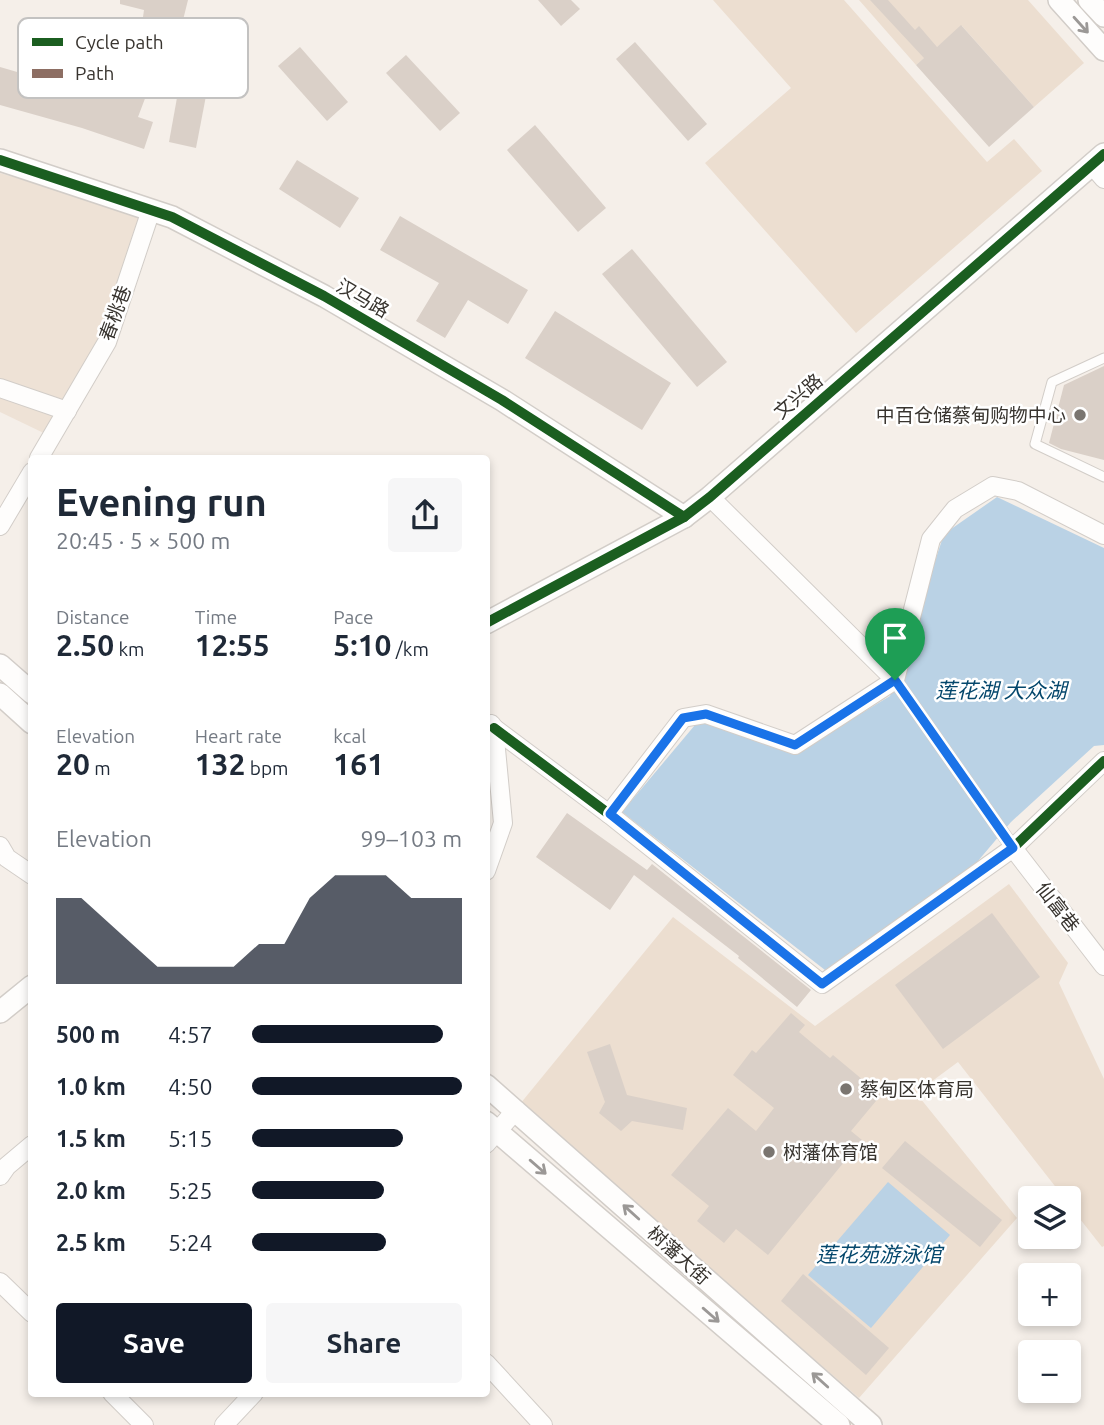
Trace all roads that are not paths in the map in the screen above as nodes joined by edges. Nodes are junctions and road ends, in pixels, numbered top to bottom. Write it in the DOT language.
graph roads {
  1 [pos="1059,0"];
  2 [pos="1089,0"];
  3 [pos="1104,16"];
  4 [pos="1104,51"];
  5 [pos="0,160"];
  6 [pos="1100,166"];
  7 [pos="152,210"];
  8 [pos="1104,358"];
  9 [pos="0,388"];
  10 [pos="67,411"];
  11 [pos="41,455"];
  12 [pos="1104,477"];
  13 [pos="28,479"];
  14 [pos="710,497"];
  15 [pos="684,517"];
  16 [pos="0,526"];
  17 [pos="1104,535"];
  18 [pos="490,620"];
  19 [pos="0,665"];
  20 [pos="895,680"];
  21 [pos="28,690"];
  22 [pos="0,694"];
  23 [pos="28,719"];
  24 [pos="490,723"];
  25 [pos="1104,761"];
  26 [pos="610,814"];
  27 [pos="0,846"];
  28 [pos="1013,848"];
  29 [pos="490,860"];
  30 [pos="28,872"];
  31 [pos="1104,967"];
  32 [pos="28,989"];
  33 [pos="0,1012"];
  34 [pos="490,1088"];
  35 [pos="516,1110"];
  36 [pos="490,1133"];
  37 [pos="28,1148"];
  38 [pos="0,1176"];
  39 [pos="0,1282"];
  40 [pos="28,1309"];
  41 [pos="490,1367"];
  42 [pos="116,1397"];
  43 [pos="250,1397"];
  44 [pos="144,1425"];
  45 [pos="224,1425"];
  46 [pos="543,1425"];
  47 [pos="839,1425"];
  48 [pos="871,1425"];
  1 -- 4 [label="street, one-way"];
  2 -- 3 [label="street"];
  5 -- 7 [label="street, 汉马路"];
  6 -- 14 [label="street, 文兴路"];
  7 -- 10 [label="street, 春桃巷"];
  7 -- 15 [label="street, 汉马路"];
  8 -- 12 [label="lane"];
  9 -- 10 [label="street"];
  10 -- 11 [label="street, 春桃巷"];
  13 -- 16 [label="street"];
  14 -- 15 [label="street, 文兴路"];
  14 -- 20 [label="street"];
  15 -- 18 [label="street, 文兴路"];
  17 -- 20 [label="street"];
  19 -- 21 [label="street"];
  20 -- 26 [label="street"];
  20 -- 28 [label="street"];
  22 -- 23 [label="street"];
  24 -- 26 [label="street"];
  24 -- 29 [label="street"];
  25 -- 28 [label="street"];
  26 -- 28 [label="street"];
  27 -- 30 [label="street"];
  28 -- 31 [label="street, 仙富巷"];
  32 -- 33 [label="street"];
  34 -- 35 [label="street, 树藩大街"];
  35 -- 36 [label="street"];
  48 -- 35 [label="street, 树藩大街, one-way"];
  36 -- 47 [label="street, 树藩大街, one-way"];
  37 -- 38 [label="street"];
  39 -- 40 [label="street"];
  41 -- 46 [label="street"];
  42 -- 44 [label="street"];
  43 -- 45 [label="street"];
}
